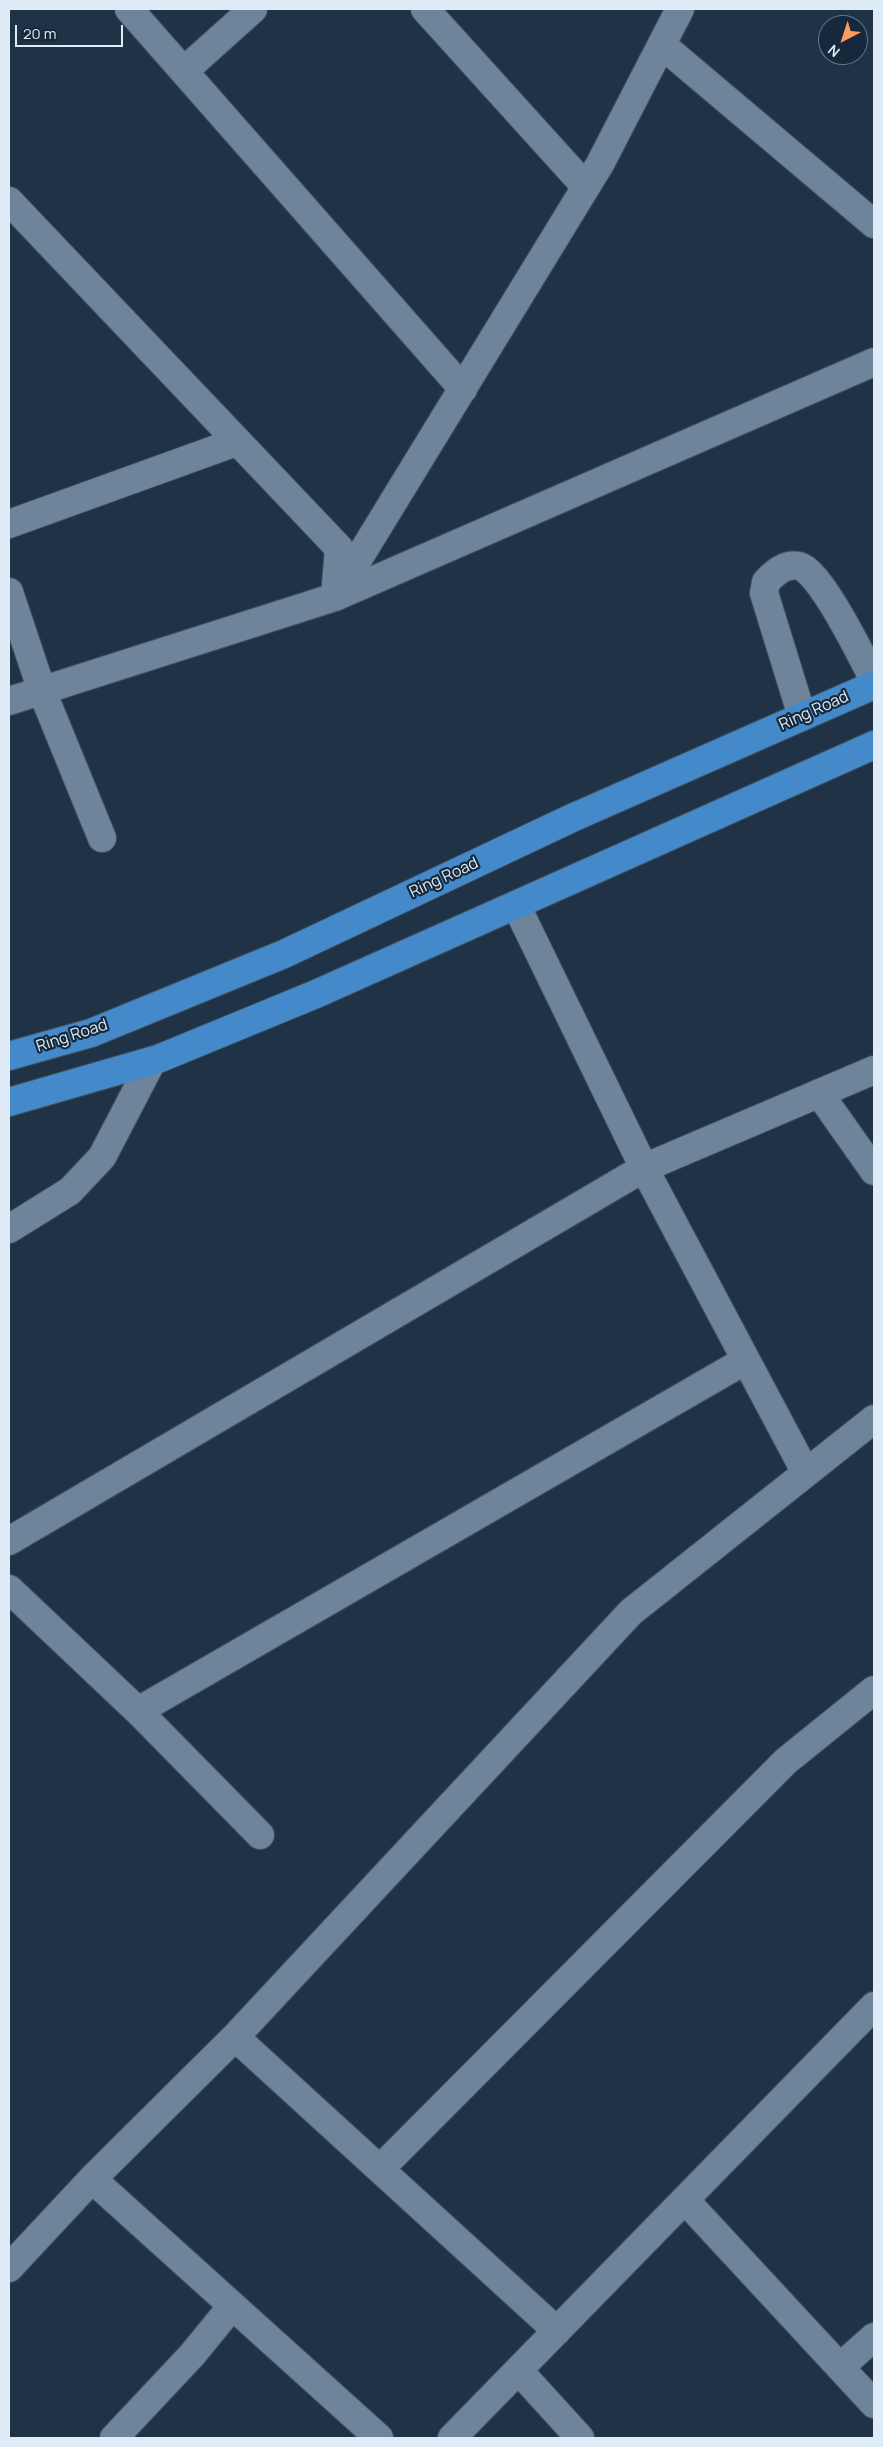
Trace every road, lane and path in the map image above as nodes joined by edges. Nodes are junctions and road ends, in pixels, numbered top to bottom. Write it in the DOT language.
graph roads {
  1 [pos="129,9"];
  2 [pos="253,9"];
  3 [pos="426,9"];
  4 [pos="680,9"];
  5 [pos="662,44"];
  6 [pos="184,71"];
  7 [pos="586,187"];
  8 [pos="9,201"];
  9 [pos="874,224"];
  10 [pos="874,362"];
  11 [pos="463,389"];
  12 [pos="236,442"];
  13 [pos="9,524"];
  14 [pos="9,592"];
  15 [pos="335,597"];
  16 [pos="874,680"];
  17 [pos="874,684"];
  18 [pos="42,691"];
  19 [pos="9,701"];
  20 [pos="802,716"];
  21 [pos="874,746"];
  22 [pos="102,838"];
  23 [pos="516,905"];
  24 [pos="9,1056"];
  25 [pos="152,1061"];
  26 [pos="874,1070"];
  27 [pos="819,1093"];
  28 [pos="9,1102"];
  29 [pos="644,1168"];
  30 [pos="874,1171"];
  31 [pos="9,1229"];
  32 [pos="746,1360"];
  33 [pos="874,1419"];
  34 [pos="806,1473"];
  35 [pos="9,1541"];
  36 [pos="9,1589"];
  37 [pos="874,1690"];
  38 [pos="138,1711"];
  39 [pos="260,1835"];
  40 [pos="874,2006"];
  41 [pos="235,2037"];
  42 [pos="380,2169"];
  43 [pos="92,2179"];
  44 [pos="685,2200"];
  45 [pos="9,2268"];
  46 [pos="232,2306"];
  47 [pos="556,2331"];
  48 [pos="874,2337"];
  49 [pos="840,2367"];
  50 [pos="519,2371"];
  51 [pos="874,2404"];
  52 [pos="114,2438"];
  53 [pos="378,2438"];
  54 [pos="452,2438"];
  55 [pos="580,2438"];
  1 -- 6 [label="street"];
  2 -- 6 [label="street"];
  3 -- 7 [label="street"];
  4 -- 5 [label="street"];
  5 -- 7 [label="street"];
  5 -- 9 [label="street"];
  6 -- 11 [label="street"];
  7 -- 11 [label="street"];
  8 -- 12 [label="street"];
  10 -- 15 [label="street"];
  11 -- 15 [label="street"];
  12 -- 13 [label="street"];
  12 -- 15 [label="street"];
  14 -- 18 [label="street"];
  15 -- 18 [label="street"];
  16 -- 20 [label="street"];
  17 -- 20 [label="highway, Ring Road"];
  18 -- 19 [label="street"];
  18 -- 22 [label="street"];
  20 -- 24 [label="highway, Ring Road"];
  21 -- 23 [label="highway"];
  23 -- 25 [label="highway"];
  23 -- 29 [label="street"];
  25 -- 28 [label="highway"];
  25 -- 31 [label="street"];
  26 -- 27 [label="street"];
  27 -- 29 [label="street"];
  27 -- 30 [label="street"];
  29 -- 32 [label="street"];
  29 -- 35 [label="street"];
  32 -- 34 [label="street"];
  32 -- 38 [label="street"];
  33 -- 34 [label="street"];
  34 -- 41 [label="street"];
  36 -- 38 [label="street"];
  37 -- 42 [label="street"];
  38 -- 39 [label="street"];
  40 -- 44 [label="street"];
  41 -- 42 [label="street"];
  41 -- 43 [label="street"];
  42 -- 47 [label="street"];
  43 -- 45 [label="street"];
  43 -- 46 [label="street"];
  44 -- 47 [label="street"];
  44 -- 49 [label="street"];
  46 -- 52 [label="street"];
  46 -- 53 [label="street"];
  47 -- 50 [label="street"];
  48 -- 49 [label="street"];
  49 -- 51 [label="street"];
  50 -- 54 [label="street"];
  50 -- 55 [label="street"];
}
